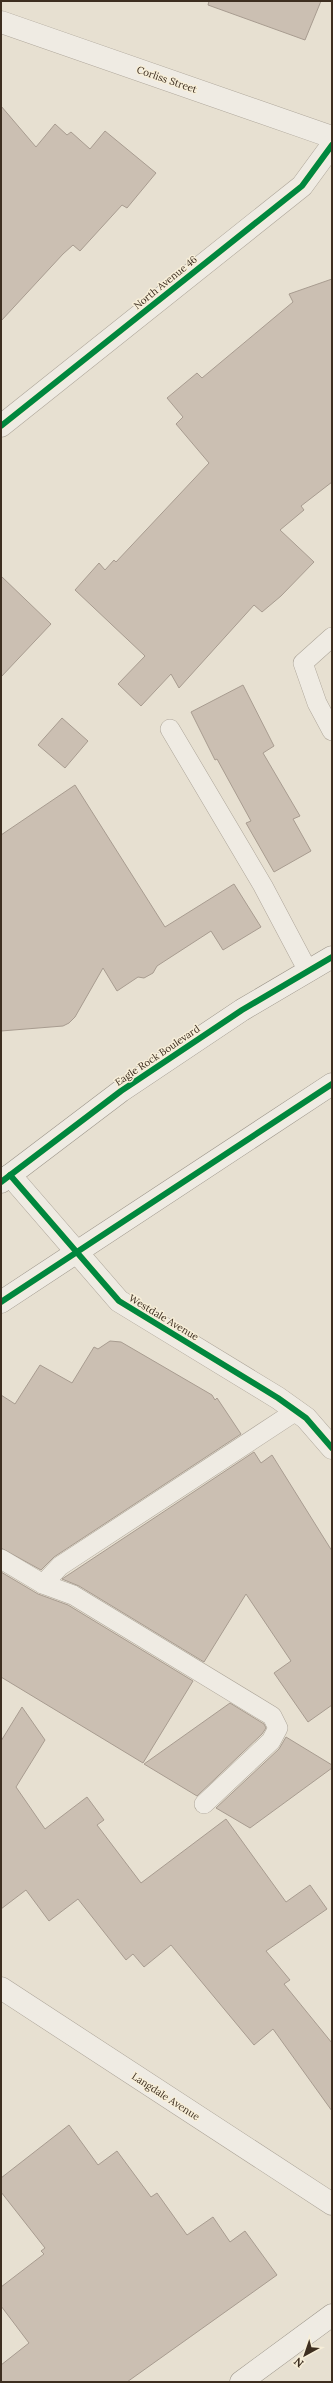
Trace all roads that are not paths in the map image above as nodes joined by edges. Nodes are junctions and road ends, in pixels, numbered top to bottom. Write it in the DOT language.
graph roads {
  1 [pos="1,22"];
  2 [pos="332,137"];
  3 [pos="332,145"];
  4 [pos="1,426"];
  5 [pos="332,638"];
  6 [pos="170,730"];
  7 [pos="332,731"];
  8 [pos="332,957"];
  9 [pos="308,971"];
  10 [pos="332,1084"];
  11 [pos="6,1179"];
  12 [pos="76,1253"];
  13 [pos="1,1302"];
  14 [pos="296,1411"];
  15 [pos="332,1448"];
  16 [pos="1,1559"];
  17 [pos="43,1584"];
  18 [pos="204,1804"];
  19 [pos="1,1988"];
  20 [pos="332,2204"];
  21 [pos="332,2315"];
  22 [pos="241,2382"];
  1 -- 2 [label="street, Corliss Street"];
  3 -- 4 [label="street, North Avenue 46"];
  5 -- 7 [label="lane"];
  6 -- 9 [label="lane"];
  8 -- 9 [label="street, Eagle Rock Boulevard"];
  9 -- 11 [label="street, Eagle Rock Boulevard"];
  10 -- 12 [label="street"];
  11 -- 12 [label="street, Westdale Avenue"];
  12 -- 13 [label="street"];
  12 -- 14 [label="street, Westdale Avenue"];
  14 -- 15 [label="street, Westdale Avenue"];
  14 -- 17 [label="lane"];
  16 -- 17 [label="lane"];
  17 -- 18 [label="lane"];
  19 -- 20 [label="street, Langdale Avenue"];
  21 -- 22 [label="street"];
}
